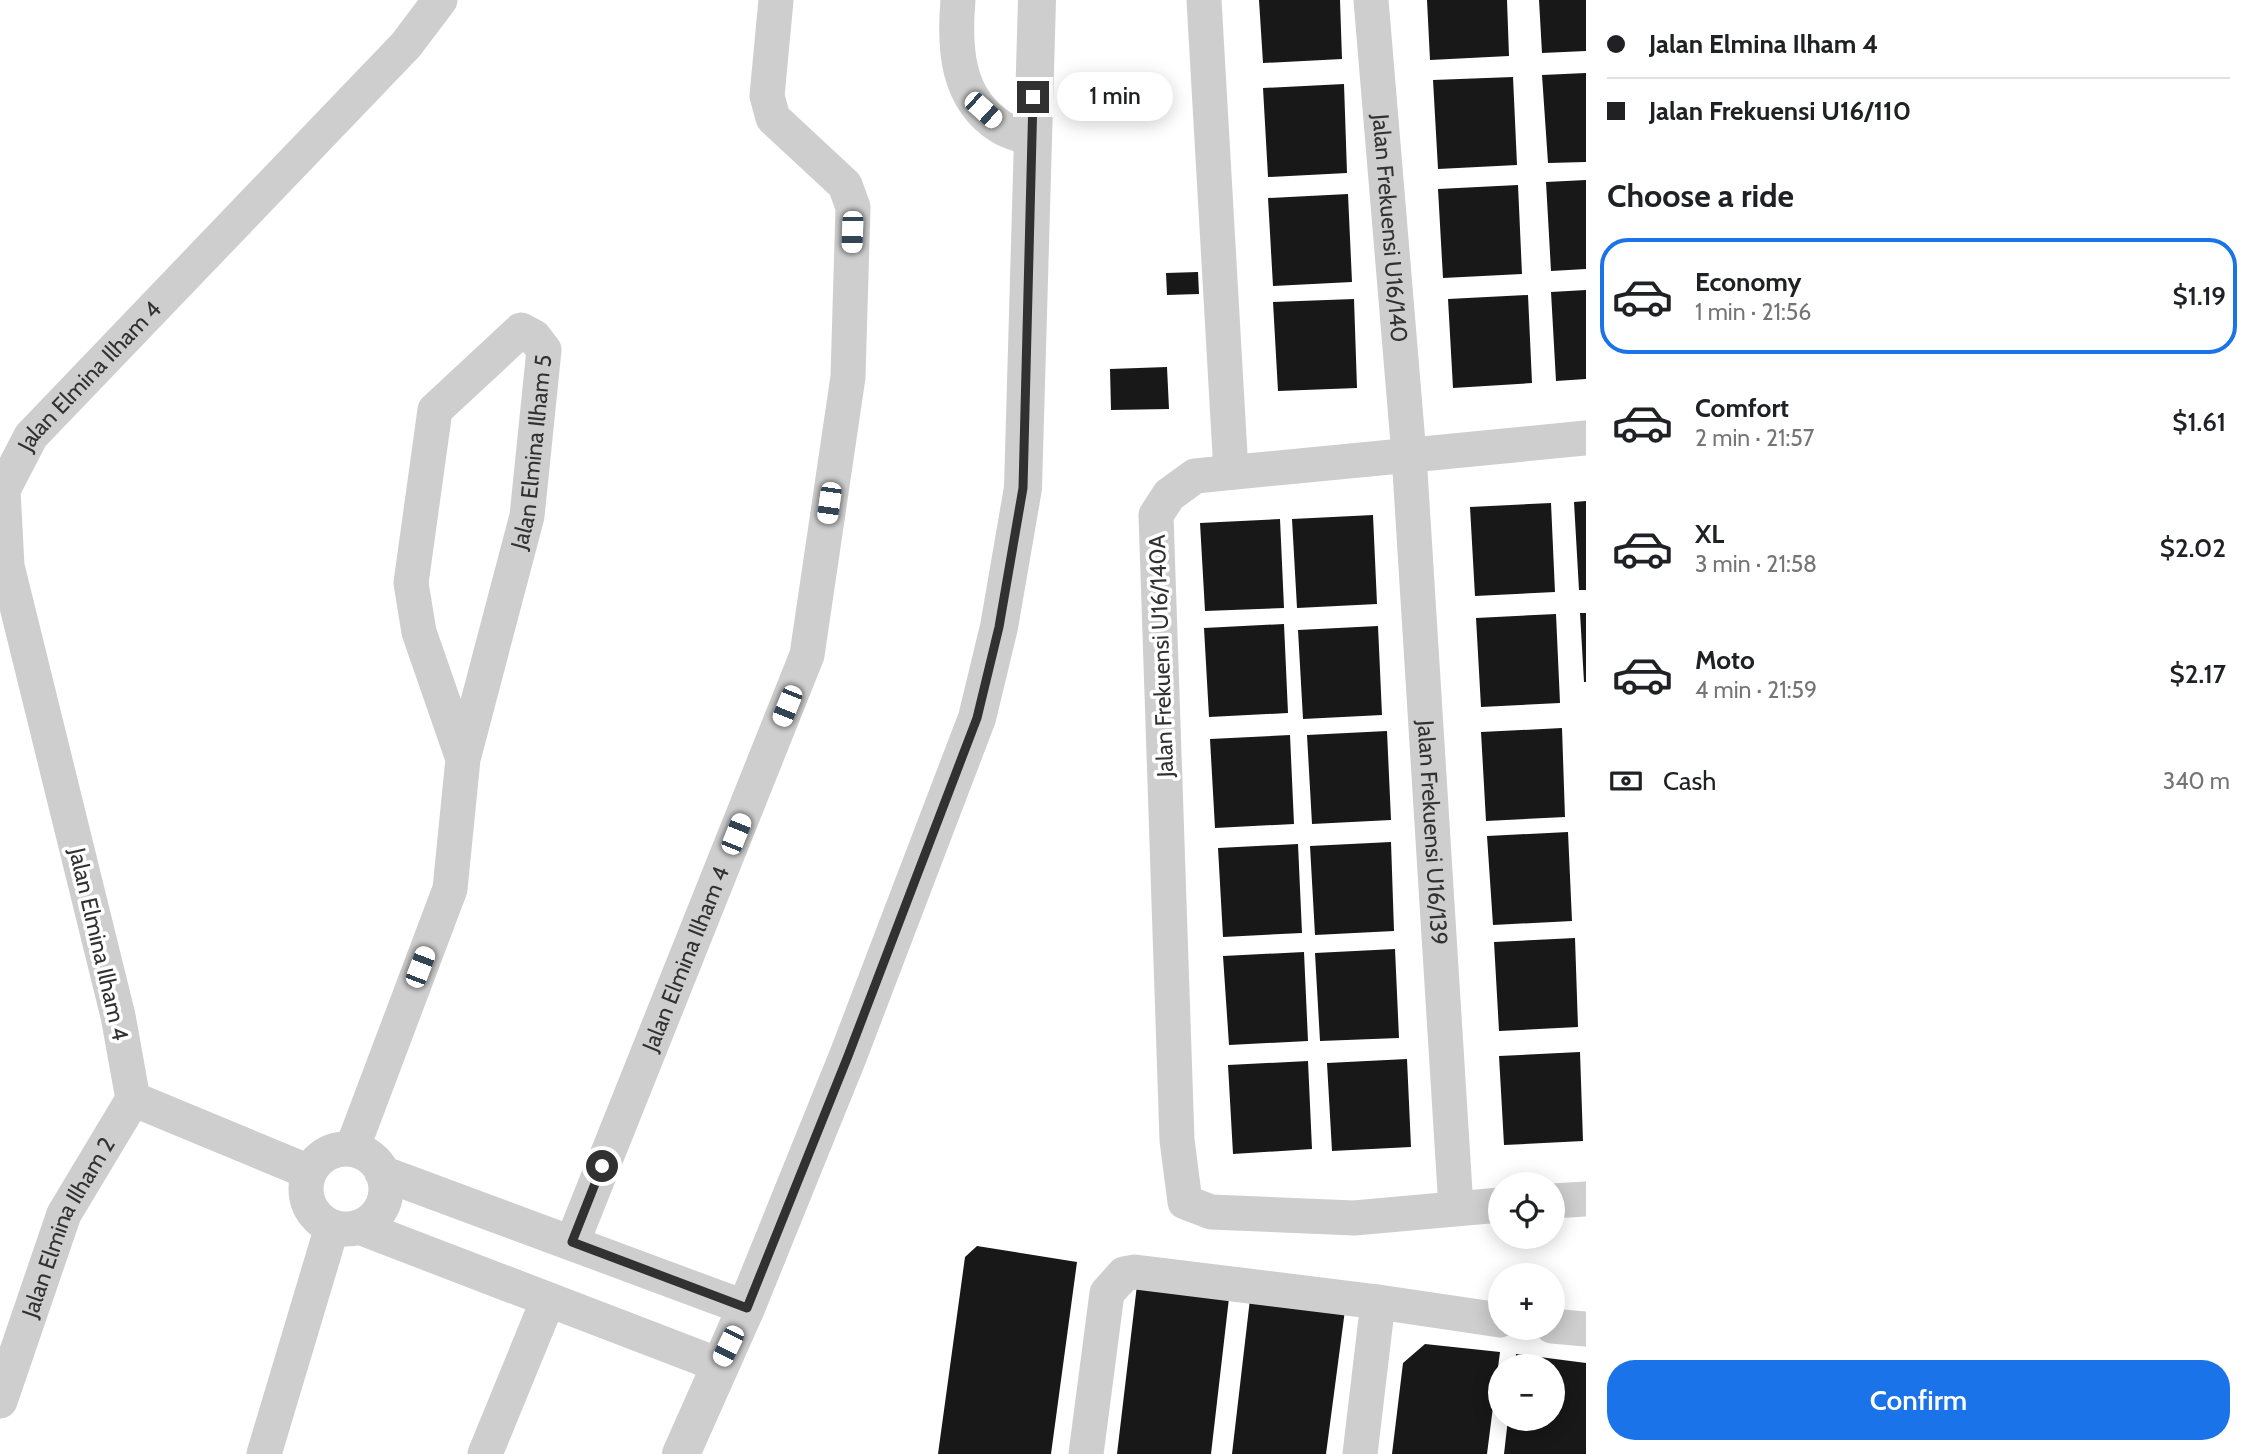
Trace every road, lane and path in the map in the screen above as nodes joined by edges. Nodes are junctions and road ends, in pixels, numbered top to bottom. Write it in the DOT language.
graph roads {
  1 [pos="440,0"];
  2 [pos="776,0"];
  3 [pos="958,0"];
  4 [pos="1037,0"];
  5 [pos="1204,0"];
  6 [pos="1371,0"];
  7 [pos="1032,139"];
  8 [pos="1586,438"];
  9 [pos="1409,456"];
  10 [pos="1231,472"];
  11 [pos="463,759"];
  12 [pos="133,1099"];
  13 [pos="352,1149"];
  14 [pos="309,1172"];
  15 [pos="382,1172"];
  16 [pos="1586,1199"];
  17 [pos="1565,1200"];
  18 [pos="1488,1206"];
  19 [pos="1456,1208"];
  20 [pos="346,1227"];
  21 [pos="572,1242"];
  22 [pos="548,1300"];
  23 [pos="1378,1302"];
  24 [pos="747,1308"];
  25 [pos="1488,1318"];
  26 [pos="1565,1327"];
  27 [pos="1586,1329"];
  28 [pos="719,1365"];
  29 [pos="0,1401"];
  30 [pos="264,1454"];
  31 [pos="485,1454"];
  32 [pos="681,1454"];
  33 [pos="1086,1454"];
  34 [pos="1360,1454"];
  1 -- 12 [label="street, Jalan Elmina Ilham 4"];
  2 -- 21 [label="street, Jalan Elmina Ilham 4"];
  3 -- 7 [label="street"];
  4 -- 7 [label="street"];
  5 -- 10 [label="street"];
  6 -- 9 [label="street, Jalan Frekuensi U16/140"];
  7 -- 24 [label="street"];
  8 -- 9 [label="street, Jalan Frekuensi U16/140A"];
  9 -- 10 [label="street, Jalan Frekuensi U16/140A"];
  9 -- 19 [label="street, Jalan Frekuensi U16/139"];
  10 -- 19 [label="street, Jalan Frekuensi U16/140A"];
  11 -- 11 [label="street, Jalan Elmina Ilham 5"];
  11 -- 13 [label="street, Jalan Elmina Ilham 5"];
  12 -- 14 [label="street"];
  12 -- 29 [label="street, Jalan Elmina Ilham 2"];
  13 -- 14 [label="street"];
  13 -- 15 [label="street"];
  14 -- 20 [label="street"];
  15 -- 20 [label="street"];
  15 -- 21 [label="street"];
  16 -- 17 [label="street"];
  18 -- 19 [label="street"];
  20 -- 22 [label="street"];
  20 -- 30 [label="street"];
  21 -- 24 [label="street"];
  22 -- 28 [label="street"];
  22 -- 31 [label="street"];
  23 -- 25 [label="street"];
  23 -- 33 [label="street"];
  23 -- 34 [label="street"];
  24 -- 28 [label="street"];
  26 -- 27 [label="street"];
  28 -- 32 [label="street"];
}
